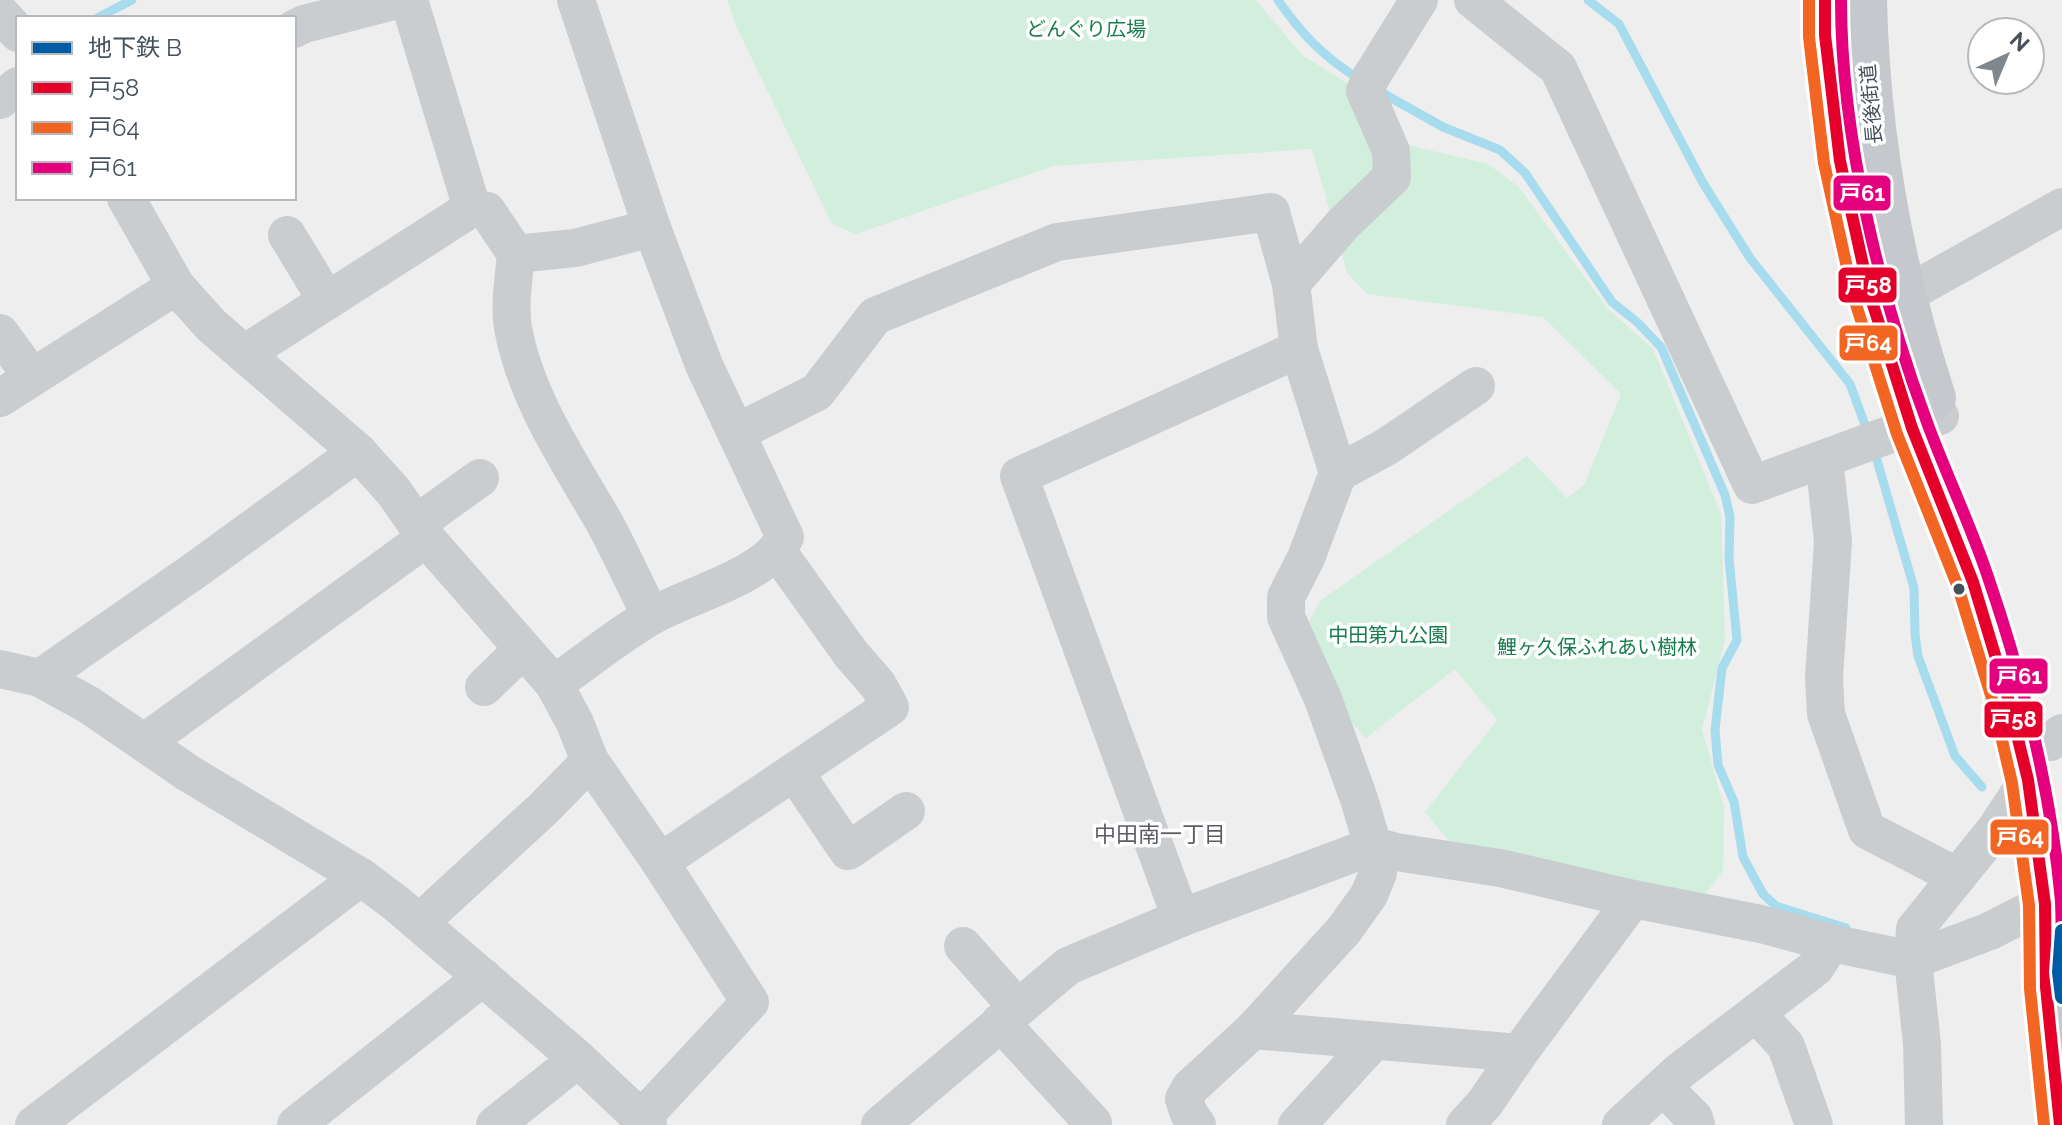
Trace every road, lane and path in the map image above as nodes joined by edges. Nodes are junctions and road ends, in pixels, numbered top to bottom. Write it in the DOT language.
graph roads {
  1 [pos="397,0"];
  2 [pos="409,0"];
  3 [pos="576,0"];
  4 [pos="1419,0"];
  5 [pos="1473,0"];
  6 [pos="1825,0"];
  7 [pos="1865,0"];
  8 [pos="0,13"];
  9 [pos="296,28"];
  10 [pos="16,31"];
  11 [pos="16,88"];
  12 [pos="0,100"];
  13 [pos="127,200"];
  14 [pos="2062,207"];
  15 [pos="472,208"];
  16 [pos="652,228"];
  17 [pos="287,235"];
  18 [pos="516,254"];
  19 [pos="1291,284"];
  20 [pos="176,286"];
  21 [pos="1905,295"];
  22 [pos="327,301"];
  23 [pos="0,333"];
  24 [pos="1299,349"];
  25 [pos="244,354"];
  26 [pos="32,377"];
  27 [pos="1476,386"];
  28 [pos="0,398"];
  29 [pos="1914,426"];
  30 [pos="736,433"];
  31 [pos="358,452"];
  32 [pos="1838,455"];
  33 [pos="1338,473"];
  34 [pos="480,478"];
  35 [pos="421,531"];
  36 [pos="778,552"];
  37 [pos="651,616"];
  38 [pos="522,650"];
  39 [pos="15,679"];
  40 [pos="554,684"];
  41 [pos="484,687"];
  42 [pos="2056,737"];
  43 [pos="145,742"];
  44 [pos="590,761"];
  45 [pos="795,773"];
  46 [pos="2045,792"];
  47 [pos="906,811"];
  48 [pos="1373,846"];
  49 [pos="660,862"];
  50 [pos="1956,876"];
  51 [pos="361,877"];
  52 [pos="1633,899"];
  53 [pos="2053,899"];
  54 [pos="1181,918"];
  55 [pos="419,923"];
  56 [pos="1831,943"];
  57 [pos="963,946"];
  58 [pos="1913,960"];
  59 [pos="483,977"];
  60 [pos="1756,1013"];
  61 [pos="1008,1015"];
  62 [pos="1253,1030"];
  63 [pos="1374,1041"];
  64 [pos="1519,1053"];
  65 [pos="578,1059"];
  66 [pos="1663,1087"];
  67 [pos="2059,1116"];
  68 [pos="1486,1118"];
  69 [pos="645,1121"];
  70 [pos="1093,1123"];
  71 [pos="34,1125"];
  72 [pos="296,1125"];
  73 [pos="495,1125"];
  74 [pos="880,1125"];
  75 [pos="1197,1125"];
  76 [pos="1297,1125"];
  77 [pos="1621,1125"];
  78 [pos="1696,1125"];
  79 [pos="1814,1125"];
  80 [pos="1924,1125"];
  1 -- 9 [label="street"];
  2 -- 15 [label="street"];
  3 -- 16 [label="street"];
  4 -- 19 [label="street"];
  5 -- 32 [label="street"];
  6 -- 29 [label="main road, 長後街道"];
  7 -- 21 [label="main road, 長後街道"];
  8 -- 10 [label="street"];
  11 -- 12 [label="street"];
  13 -- 20 [label="street"];
  14 -- 21 [label="street"];
  15 -- 18 [label="street"];
  15 -- 22 [label="street"];
  16 -- 18 [label="street"];
  16 -- 30 [label="street"];
  17 -- 22 [label="street"];
  18 -- 37 [label="street"];
  19 -- 24 [label="street"];
  19 -- 30 [label="street"];
  20 -- 25 [label="street"];
  20 -- 26 [label="street"];
  21 -- 29 [label="main road, 長後街道"];
  22 -- 25 [label="street"];
  23 -- 26 [label="street"];
  24 -- 33 [label="street"];
  24 -- 54 [label="street"];
  25 -- 31 [label="street"];
  26 -- 28 [label="street"];
  27 -- 33 [label="street"];
  29 -- 32 [label="street"];
  29 -- 42 [label="main road, 長後街道"];
  29 -- 46 [label="main road, 長後街道"];
  30 -- 36 [label="street"];
  31 -- 35 [label="street"];
  31 -- 39 [label="street"];
  32 -- 50 [label="street"];
  33 -- 48 [label="street"];
  34 -- 35 [label="street"];
  35 -- 38 [label="street"];
  35 -- 43 [label="street"];
  36 -- 37 [label="street"];
  36 -- 45 [label="street"];
  37 -- 40 [label="street"];
  38 -- 40 [label="street"];
  38 -- 41 [label="street"];
  39 -- 43 [label="street"];
  40 -- 44 [label="street"];
  42 -- 46 [label="main road, 長後街道"];
  43 -- 51 [label="street"];
  44 -- 49 [label="street"];
  44 -- 55 [label="street"];
  45 -- 47 [label="street"];
  45 -- 49 [label="street"];
  46 -- 50 [label="street"];
  46 -- 53 [label="main road, 長後街道"];
  48 -- 52 [label="street"];
  48 -- 54 [label="street"];
  48 -- 62 [label="street"];
  49 -- 69 [label="street"];
  50 -- 58 [label="street"];
  51 -- 55 [label="street"];
  51 -- 71 [label="street"];
  52 -- 56 [label="street"];
  52 -- 64 [label="street"];
  53 -- 58 [label="street"];
  53 -- 67 [label="main road, 長後街道"];
  54 -- 61 [label="street"];
  55 -- 59 [label="street"];
  56 -- 58 [label="street"];
  56 -- 60 [label="street"];
  57 -- 61 [label="street"];
  58 -- 80 [label="street"];
  59 -- 65 [label="street"];
  59 -- 72 [label="street"];
  60 -- 66 [label="street"];
  60 -- 79 [label="street"];
  61 -- 70 [label="street"];
  61 -- 74 [label="street"];
  62 -- 63 [label="street"];
  62 -- 75 [label="street"];
  63 -- 64 [label="street"];
  63 -- 76 [label="street"];
  64 -- 68 [label="street"];
  65 -- 69 [label="street"];
  65 -- 73 [label="street"];
  66 -- 77 [label="street"];
  66 -- 78 [label="street"];
}
